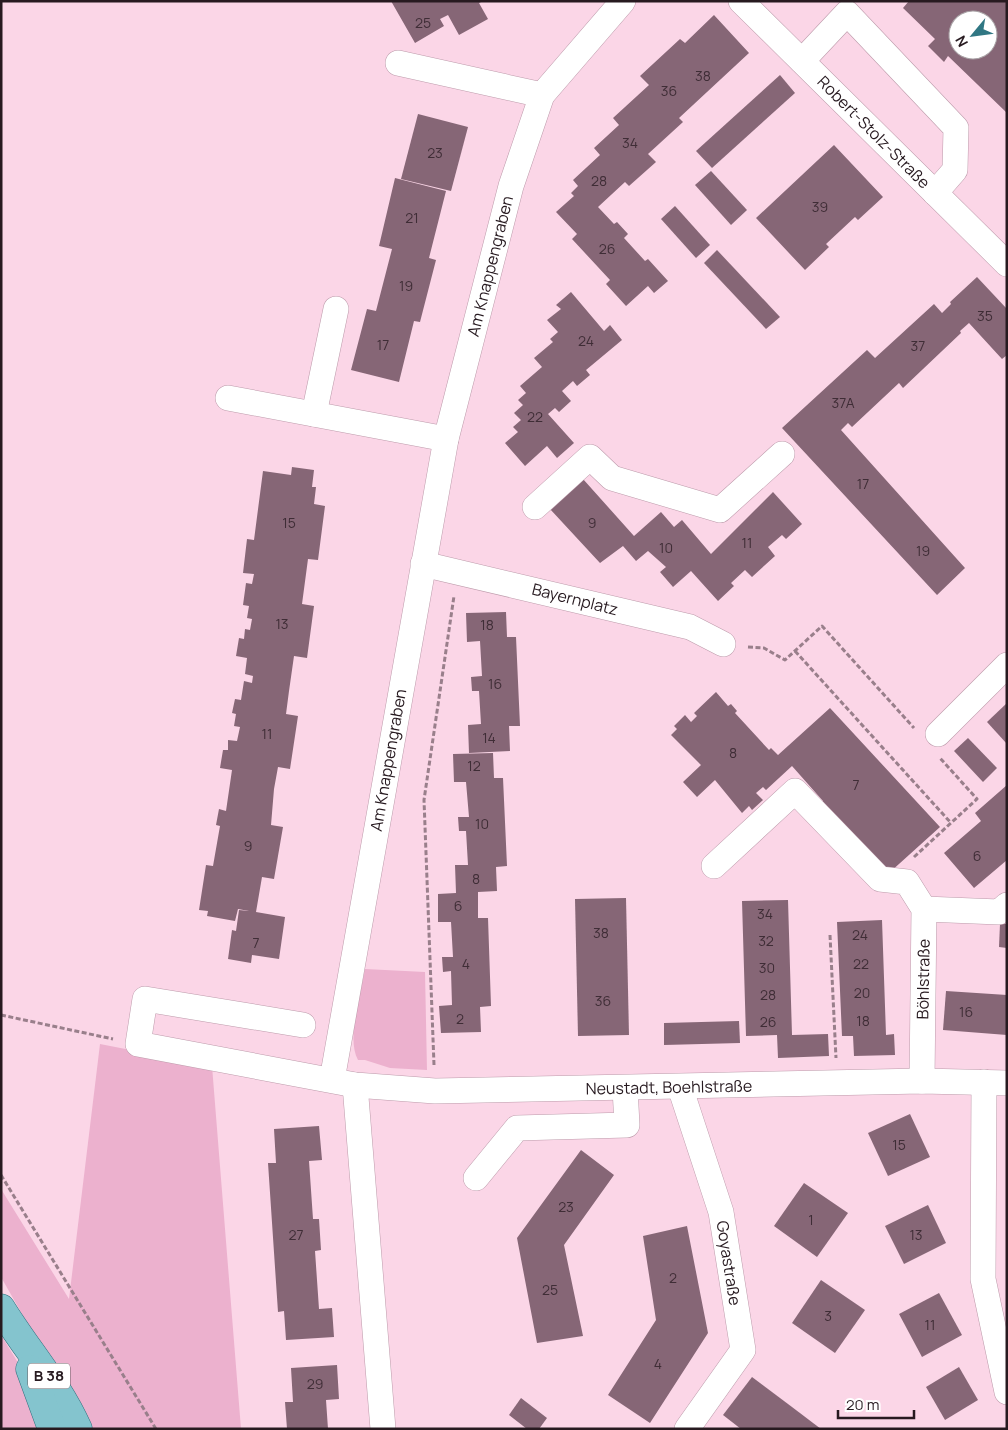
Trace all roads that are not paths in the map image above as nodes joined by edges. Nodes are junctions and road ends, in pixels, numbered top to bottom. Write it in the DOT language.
graph roads {
  1 [pos="623,1"];
  2 [pos="741,1"];
  3 [pos="841,7"];
  4 [pos="802,61"];
  5 [pos="398,63"];
  6 [pos="542,95"];
  7 [pos="936,193"];
  8 [pos="1007,264"];
  9 [pos="336,309"];
  10 [pos="228,398"];
  11 [pos="314,414"];
  12 [pos="446,439"];
  13 [pos="782,454"];
  14 [pos="535,507"];
  15 [pos="423,564"];
  16 [pos="723,644"];
  17 [pos="1007,666"];
  18 [pos="932,739"];
  19 [pos="714,866"];
  20 [pos="1007,905"];
  21 [pos="924,909"];
  22 [pos="303,1025"];
  23 [pos="922,1081"];
  24 [pos="344,1082"];
  25 [pos="995,1082"];
  26 [pos="680,1087"];
  27 [pos="625,1088"];
  28 [pos="517,1090"];
  29 [pos="516,1128"];
  30 [pos="476,1178"];
  31 [pos="7,1318"];
  32 [pos="1007,1392"];
  33 [pos="689,1428"];
  34 [pos="52,1429"];
  35 [pos="78,1429"];
  36 [pos="383,1429"];
  1 -- 6 [label="street, Am Knappengraben"];
  2 -- 4 [label="street, Robert-Stolz-Straße"];
  3 -- 4 [label="street"];
  3 -- 7 [label="street"];
  4 -- 7 [label="street, Robert-Stolz-Straße"];
  5 -- 6 [label="street"];
  6 -- 12 [label="street, Am Knappengraben"];
  7 -- 8 [label="street, Robert-Stolz-Straße"];
  9 -- 11 [label="street"];
  10 -- 11 [label="street"];
  11 -- 12 [label="street"];
  12 -- 15 [label="street, Am Knappengraben"];
  13 -- 14 [label="street"];
  15 -- 16 [label="street, Bayernplatz"];
  15 -- 24 [label="street, Am Knappengraben"];
  17 -- 18 [label="street"];
  19 -- 21 [label="street"];
  20 -- 21 [label="street"];
  21 -- 23 [label="street, Böhlstraße"];
  22 -- 24 [label="street, Neustadt, Boehlstraße"];
  23 -- 25 [label="street, Neustadt, Boehlstraße"];
  23 -- 26 [label="street, Neustadt, Boehlstraße"];
  24 -- 28 [label="street, Neustadt, Boehlstraße"];
  24 -- 36 [label="street, Am Knappengraben"];
  25 -- 32 [label="street"];
  26 -- 27 [label="street, Neustadt, Boehlstraße"];
  26 -- 33 [label="street, Goyastraße"];
  27 -- 28 [label="street, Neustadt, Boehlstraße"];
  27 -- 29 [label="street"];
  28 -- 29 [label="street"];
  29 -- 30 [label="street"];
  31 -- 34 [label="main road, B 38"];
  31 -- 35 [label="main road, B 38"];
}
